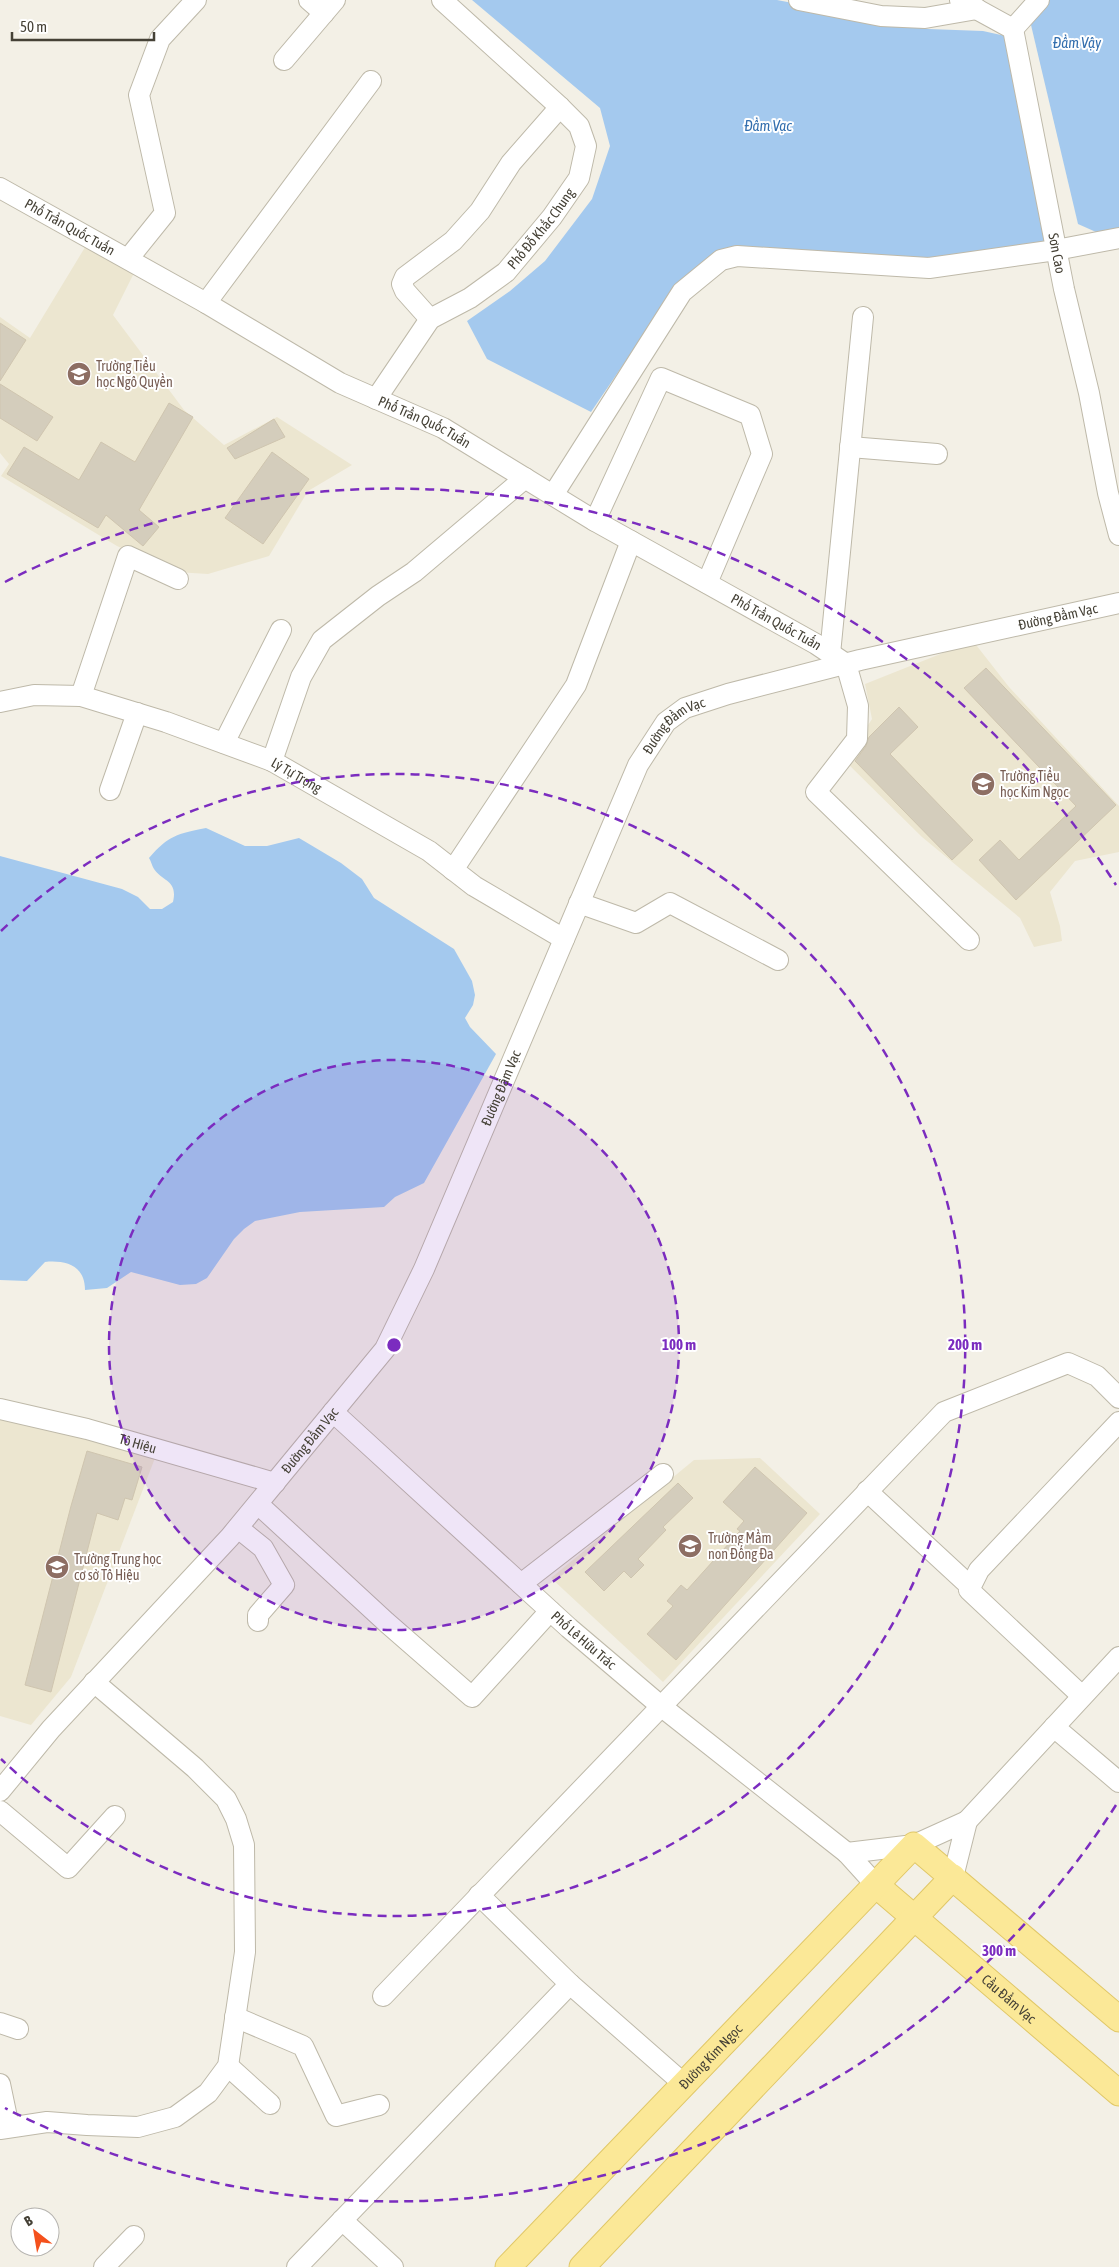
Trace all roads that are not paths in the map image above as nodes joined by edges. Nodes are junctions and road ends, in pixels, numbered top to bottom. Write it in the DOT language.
graph roads {
  1 [pos="196,0"];
  2 [pos="309,0"];
  3 [pos="442,0"];
  4 [pos="799,0"];
  5 [pos="1039,0"];
  6 [pos="969,5"];
  7 [pos="329,7"];
  8 [pos="1013,29"];
  9 [pos="284,60"];
  10 [pos="371,81"];
  11 [pos="560,107"];
  12 [pos="0,188"];
  13 [pos="1119,238"];
  14 [pos="1056,250"];
  15 [pos="128,260"];
  16 [pos="206,303"];
  17 [pos="863,317"];
  18 [pos="430,318"];
  19 [pos="376,399"];
  20 [pos="850,447"];
  21 [pos="937,454"];
  22 [pos="525,478"];
  23 [pos="553,495"];
  24 [pos="595,521"];
  25 [pos="1119,535"];
  26 [pos="630,541"];
  27 [pos="178,578"];
  28 [pos="707,583"];
  29 [pos="1119,603"];
  30 [pos="281,630"];
  31 [pos="838,659"];
  32 [pos="81,696"];
  33 [pos="0,702"];
  34 [pos="137,713"];
  35 [pos="224,743"];
  36 [pos="272,762"];
  37 [pos="110,790"];
  38 [pos="453,870"];
  39 [pos="579,903"];
  40 [pos="564,939"];
  41 [pos="969,940"];
  42 [pos="778,960"];
  43 [pos="1119,1398"];
  44 [pos="0,1408"];
  45 [pos="333,1412"];
  46 [pos="1119,1422"];
  47 [pos="663,1474"];
  48 [pos="275,1483"];
  49 [pos="867,1491"];
  50 [pos="258,1504"];
  51 [pos="238,1528"];
  52 [pos="521,1584"];
  53 [pos="971,1587"];
  54 [pos="550,1611"];
  55 [pos="258,1621"];
  56 [pos="1119,1657"];
  57 [pos="94,1682"];
  58 [pos="1082,1696"];
  59 [pos="662,1707"];
  60 [pos="1054,1727"];
  61 [pos="1119,1782"];
  62 [pos="0,1790"];
  63 [pos="0,1811"];
  64 [pos="115,1816"];
  65 [pos="968,1821"];
  66 [pos="914,1845"];
  67 [pos="847,1854"];
  68 [pos="952,1877"];
  69 [pos="876,1885"];
  70 [pos="479,1895"];
  71 [pos="914,1918"];
  72 [pos="570,1984"];
  73 [pos="383,1996"];
  74 [pos="235,2017"];
  75 [pos="1119,2019"];
  76 [pos="228,2066"];
  77 [pos="0,2084"];
  78 [pos="684,2084"];
  79 [pos="1119,2092"];
  80 [pos="270,2104"];
  81 [pos="379,2105"];
  82 [pos="4,2128"];
  83 [pos="342,2220"];
  84 [pos="134,2236"];
  85 [pos="104,2267"];
  86 [pos="297,2267"];
  87 [pos="392,2267"];
  88 [pos="508,2267"];
  89 [pos="582,2267"];
  1 -- 15 [label="street"];
  2 -- 7 [label="street"];
  3 -- 11 [label="street, Phố Đỗ Khắc Chung"];
  4 -- 6 [label="street"];
  5 -- 8 [label="street"];
  6 -- 8 [label="street"];
  7 -- 9 [label="street"];
  8 -- 14 [label="street, Sơn Cao"];
  10 -- 16 [label="street"];
  11 -- 18 [label="street"];
  11 -- 18 [label="street, Phố Đỗ Khắc Chung"];
  12 -- 15 [label="street, Phố Trần Quốc Tuấn"];
  13 -- 14 [label="street"];
  14 -- 23 [label="street"];
  14 -- 25 [label="street, Sơn Cao"];
  15 -- 16 [label="street, Phố Trần Quốc Tuấn"];
  16 -- 19 [label="street, Phố Trần Quốc Tuấn"];
  17 -- 20 [label="street"];
  18 -- 19 [label="street, Phố Đỗ Khắc Chung"];
  19 -- 22 [label="street, Phố Trần Quốc Tuấn"];
  20 -- 21 [label="street"];
  20 -- 31 [label="street"];
  22 -- 23 [label="street, Phố Trần Quốc Tuấn"];
  22 -- 36 [label="street"];
  23 -- 24 [label="street, Phố Trần Quốc Tuấn"];
  24 -- 26 [label="street, Phố Trần Quốc Tuấn"];
  24 -- 28 [label="street"];
  26 -- 28 [label="street, Phố Trần Quốc Tuấn"];
  26 -- 38 [label="street"];
  27 -- 32 [label="street"];
  28 -- 31 [label="street, Phố Trần Quốc Tuấn"];
  29 -- 31 [label="street, Đường Đầm Vạc"];
  30 -- 35 [label="street"];
  31 -- 39 [label="street, Đường Đầm Vạc"];
  31 -- 41 [label="street"];
  32 -- 33 [label="street, Lý Tự Trọng"];
  32 -- 34 [label="street, Lý Tự Trọng"];
  34 -- 35 [label="street, Lý Tự Trọng"];
  34 -- 37 [label="street"];
  35 -- 36 [label="street, Lý Tự Trọng"];
  36 -- 38 [label="street, Lý Tự Trọng"];
  38 -- 40 [label="street, Lý Tự Trọng"];
  39 -- 40 [label="street, Đường Đầm Vạc"];
  39 -- 42 [label="street"];
  40 -- 45 [label="street, Đường Đầm Vạc"];
  43 -- 49 [label="street"];
  44 -- 48 [label="street, Tô Hiệu"];
  45 -- 48 [label="street, Đường Đầm Vạc"];
  45 -- 52 [label="street, Phố Lê Hữu Trác"];
  46 -- 53 [label="street"];
  47 -- 52 [label="street"];
  48 -- 50 [label="street, Đường Đầm Vạc"];
  49 -- 53 [label="street"];
  49 -- 59 [label="street"];
  50 -- 51 [label="street, Đường Đầm Vạc"];
  50 -- 54 [label="street"];
  51 -- 55 [label="street"];
  51 -- 57 [label="street, Đường Đầm Vạc"];
  52 -- 54 [label="street, Phố Lê Hữu Trác"];
  53 -- 58 [label="street"];
  54 -- 59 [label="street, Phố Lê Hữu Trác"];
  56 -- 58 [label="street"];
  57 -- 62 [label="street, Đường Đầm Vạc"];
  57 -- 74 [label="street"];
  58 -- 60 [label="street"];
  59 -- 67 [label="street, Phố Lê Hữu Trác"];
  59 -- 70 [label="street"];
  60 -- 61 [label="street"];
  60 -- 65 [label="street"];
  63 -- 64 [label="street"];
  65 -- 66 [label="street"];
  65 -- 68 [label="street"];
  66 -- 67 [label="street"];
  66 -- 68 [label="main road"];
  66 -- 69 [label="main road, Đường Kim Ngọc"];
  67 -- 69 [label="street, Phố Lê Hữu Trác"];
  68 -- 71 [label="main road"];
  68 -- 75 [label="main road"];
  69 -- 71 [label="main road, Cầu Đầm Vạc"];
  69 -- 78 [label="main road, Đường Kim Ngọc"];
  70 -- 72 [label="street"];
  70 -- 73 [label="street"];
  71 -- 79 [label="main road, Cầu Đầm Vạc"];
  71 -- 89 [label="main road"];
  72 -- 78 [label="street"];
  72 -- 83 [label="street"];
  74 -- 76 [label="street"];
  74 -- 81 [label="street"];
  76 -- 80 [label="street"];
  76 -- 82 [label="street"];
  77 -- 82 [label="street"];
  78 -- 88 [label="main road, Đường Kim Ngọc"];
  83 -- 86 [label="street"];
  83 -- 87 [label="street"];
  84 -- 85 [label="street"];
}
